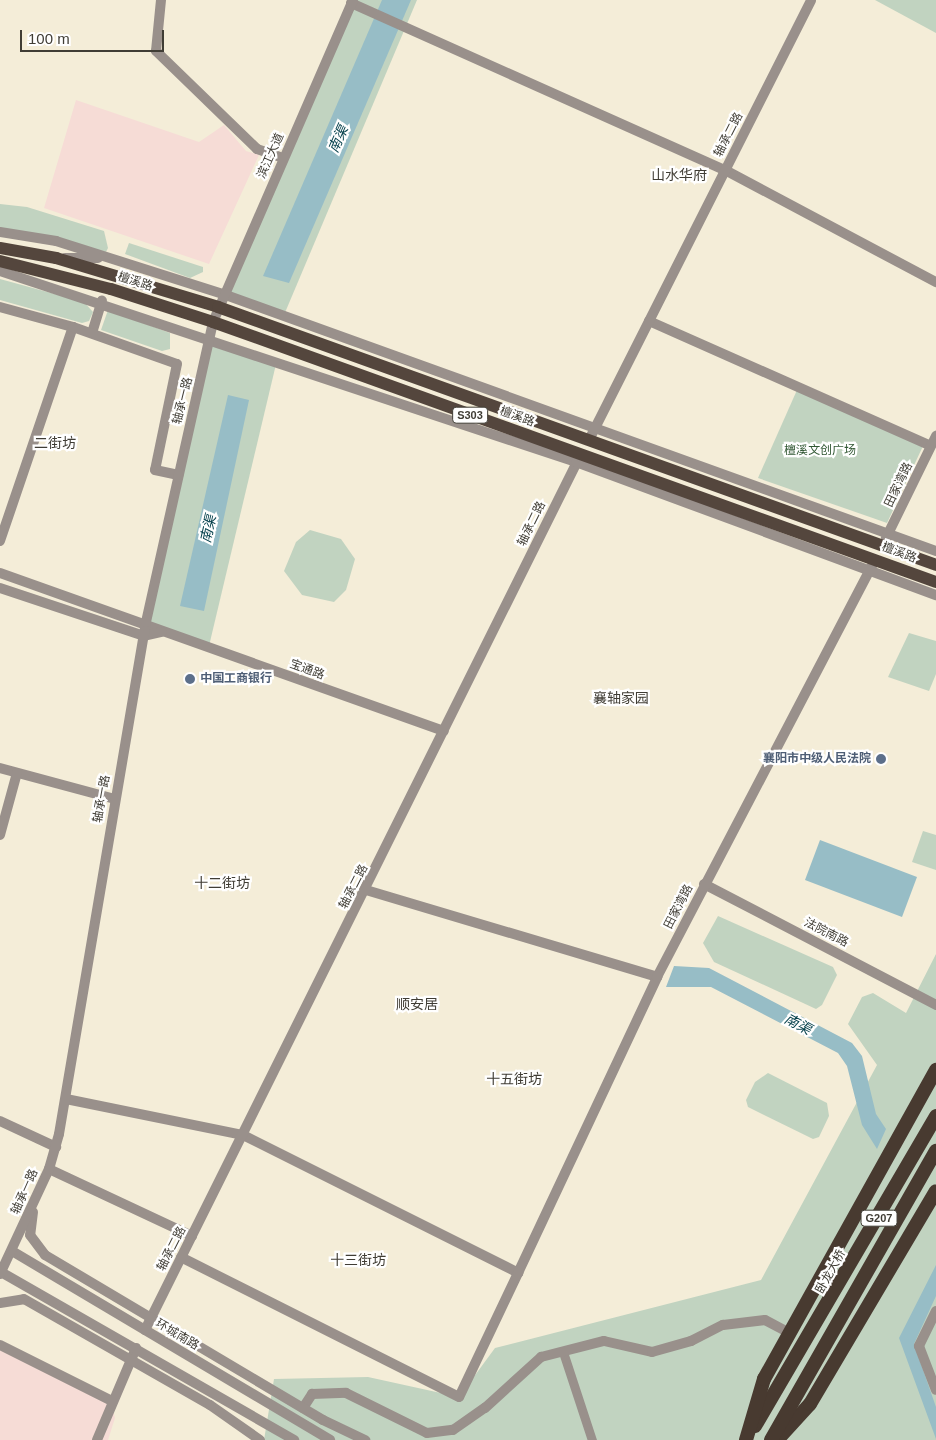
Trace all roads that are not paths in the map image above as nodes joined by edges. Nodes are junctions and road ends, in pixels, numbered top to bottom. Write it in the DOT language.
graph roads {
  1 [pos="161,0"];
  2 [pos="811,0"];
  3 [pos="354,3"];
  4 [pos="283,158"];
  5 [pos="725,170"];
  6 [pos="0,232"];
  7 [pos="0,248"];
  8 [pos="56,258"];
  9 [pos="112,259"];
  10 [pos="0,261"];
  11 [pos="0,271"];
  12 [pos="56,274"];
  13 [pos="936,282"];
  14 [pos="223,294"];
  15 [pos="102,302"];
  16 [pos="218,307"];
  17 [pos="0,308"];
  18 [pos="649,321"];
  19 [pos="213,322"];
  20 [pos="73,327"];
  21 [pos="92,333"];
  22 [pos="212,338"];
  23 [pos="591,436"];
  24 [pos="936,436"];
  25 [pos="931,446"];
  26 [pos="578,458"];
  27 [pos="178,475"];
  28 [pos="886,539"];
  29 [pos="0,541"];
  30 [pos="936,551"];
  31 [pos="872,564"];
  32 [pos="936,565"];
  33 [pos="0,572"];
  34 [pos="936,582"];
  35 [pos="0,588"];
  36 [pos="936,595"];
  37 [pos="146,622"];
  38 [pos="162,632"];
  39 [pos="144,636"];
  40 [pos="444,731"];
  41 [pos="0,768"];
  42 [pos="17,773"];
  43 [pos="115,798"];
  44 [pos="0,835"];
  45 [pos="704,884"];
  46 [pos="366,890"];
  47 [pos="657,976"];
  48 [pos="936,1005"];
  49 [pos="936,1070"];
  50 [pos="66,1099"];
  51 [pos="936,1116"];
  52 [pos="0,1121"];
  53 [pos="243,1134"];
  54 [pos="56,1147"];
  55 [pos="936,1151"];
  56 [pos="49,1170"];
  57 [pos="936,1191"];
  58 [pos="35,1200"];
  59 [pos="192,1236"];
  60 [pos="12,1251"];
  61 [pos="182,1257"];
  62 [pos="0,1273"];
  63 [pos="518,1273"];
  64 [pos="0,1303"];
  65 [pos="936,1311"];
  66 [pos="152,1317"];
  67 [pos="145,1330"];
  68 [pos="789,1333"];
  69 [pos="0,1345"];
  70 [pos="136,1348"];
  71 [pos="563,1352"];
  72 [pos="129,1361"];
  73 [pos="936,1390"];
  74 [pos="110,1400"];
  75 [pos="303,1408"];
  76 [pos="97,1440"];
  77 [pos="260,1440"];
  78 [pos="294,1440"];
  79 [pos="330,1440"];
  80 [pos="365,1440"];
  81 [pos="592,1440"];
  82 [pos="746,1440"];
  83 [pos="771,1440"];
  84 [pos="777,1440"];
  1 -- 4 [label="street"];
  2 -- 5 [label="street, 轴承二路"];
  3 -- 4 [label="street, 滨江大道"];
  3 -- 5 [label="street"];
  4 -- 14 [label="street, 滨江大道"];
  5 -- 13 [label="street"];
  5 -- 18 [label="street, 轴承二路"];
  6 -- 9 [label="street"];
  7 -- 8 [label="main road, 檀溪路 / S303"];
  8 -- 9 [label="street"];
  8 -- 16 [label="main road, 檀溪路 / S303"];
  9 -- 14 [label="street"];
  10 -- 12 [label="main road, 檀溪路 / S303"];
  11 -- 15 [label="street"];
  12 -- 15 [label="street"];
  12 -- 19 [label="main road, 檀溪路 / S303"];
  14 -- 16 [label="street, 滨江大道"];
  14 -- 23 [label="street"];
  15 -- 21 [label="street"];
  15 -- 22 [label="street"];
  16 -- 19 [label="street, 滨江大道"];
  16 -- 23 [label="main road, 檀溪路 / S303"];
  17 -- 20 [label="street"];
  18 -- 23 [label="street, 轴承二路"];
  18 -- 25 [label="street"];
  19 -- 22 [label="street, 轴承一路"];
  19 -- 26 [label="main road, 檀溪路 / S303"];
  20 -- 21 [label="street"];
  20 -- 29 [label="street"];
  21 -- 27 [label="street"];
  22 -- 26 [label="street"];
  22 -- 27 [label="street, 轴承一路"];
  23 -- 28 [label="main road, 檀溪路 / S303"];
  24 -- 25 [label="street, 田家湾路"];
  25 -- 28 [label="street, 田家湾路"];
  26 -- 31 [label="main road, 檀溪路 / S303"];
  26 -- 40 [label="street, 轴承二路"];
  27 -- 37 [label="street, 轴承一路"];
  28 -- 30 [label="street"];
  28 -- 32 [label="main road, 檀溪路 / S303"];
  31 -- 34 [label="main road, 檀溪路 / S303"];
  31 -- 36 [label="street"];
  31 -- 45 [label="street, 田家湾路"];
  33 -- 37 [label="street, 宝通路"];
  35 -- 39 [label="street"];
  37 -- 38 [label="street, 宝通路"];
  37 -- 39 [label="street, 轴承一路"];
  38 -- 39 [label="street"];
  38 -- 40 [label="street, 宝通路"];
  39 -- 43 [label="street, 轴承一路"];
  40 -- 46 [label="street, 轴承二路"];
  41 -- 42 [label="street"];
  42 -- 43 [label="street"];
  42 -- 44 [label="street"];
  43 -- 50 [label="street, 轴承一路"];
  45 -- 47 [label="street, 田家湾路"];
  45 -- 48 [label="street, 法院南路"];
  46 -- 47 [label="street"];
  46 -- 53 [label="street, 轴承二路"];
  47 -- 63 [label="street, 田家湾路"];
  49 -- 68 [label="highway"];
  50 -- 53 [label="street"];
  50 -- 54 [label="street, 轴承一路"];
  51 -- 82 [label="highway, 卧龙大桥 / G207"];
  52 -- 54 [label="street"];
  53 -- 59 [label="street, 轴承二路"];
  53 -- 63 [label="street"];
  54 -- 56 [label="street, 轴承一路"];
  55 -- 83 [label="highway, G207"];
  56 -- 58 [label="street, 轴承一路"];
  56 -- 59 [label="street"];
  57 -- 84 [label="highway"];
  58 -- 60 [label="street, 轴承一路"];
  58 -- 66 [label="street"];
  59 -- 61 [label="street, 轴承二路"];
  60 -- 62 [label="street, 轴承一路"];
  60 -- 67 [label="street, 环城南路"];
  61 -- 63 [label="street, 田家湾路"];
  61 -- 66 [label="street, 轴承二路"];
  62 -- 70 [label="street"];
  64 -- 72 [label="street"];
  65 -- 73 [label="street"];
  66 -- 67 [label="street, 轴承二路"];
  66 -- 75 [label="street"];
  67 -- 79 [label="street, 环城南路"];
  68 -- 71 [label="street"];
  68 -- 82 [label="highway"];
  69 -- 74 [label="street"];
  70 -- 72 [label="street"];
  70 -- 78 [label="street"];
  71 -- 75 [label="street"];
  71 -- 81 [label="street"];
  72 -- 74 [label="street"];
  72 -- 77 [label="street"];
  74 -- 76 [label="street"];
  75 -- 80 [label="street"];
}
